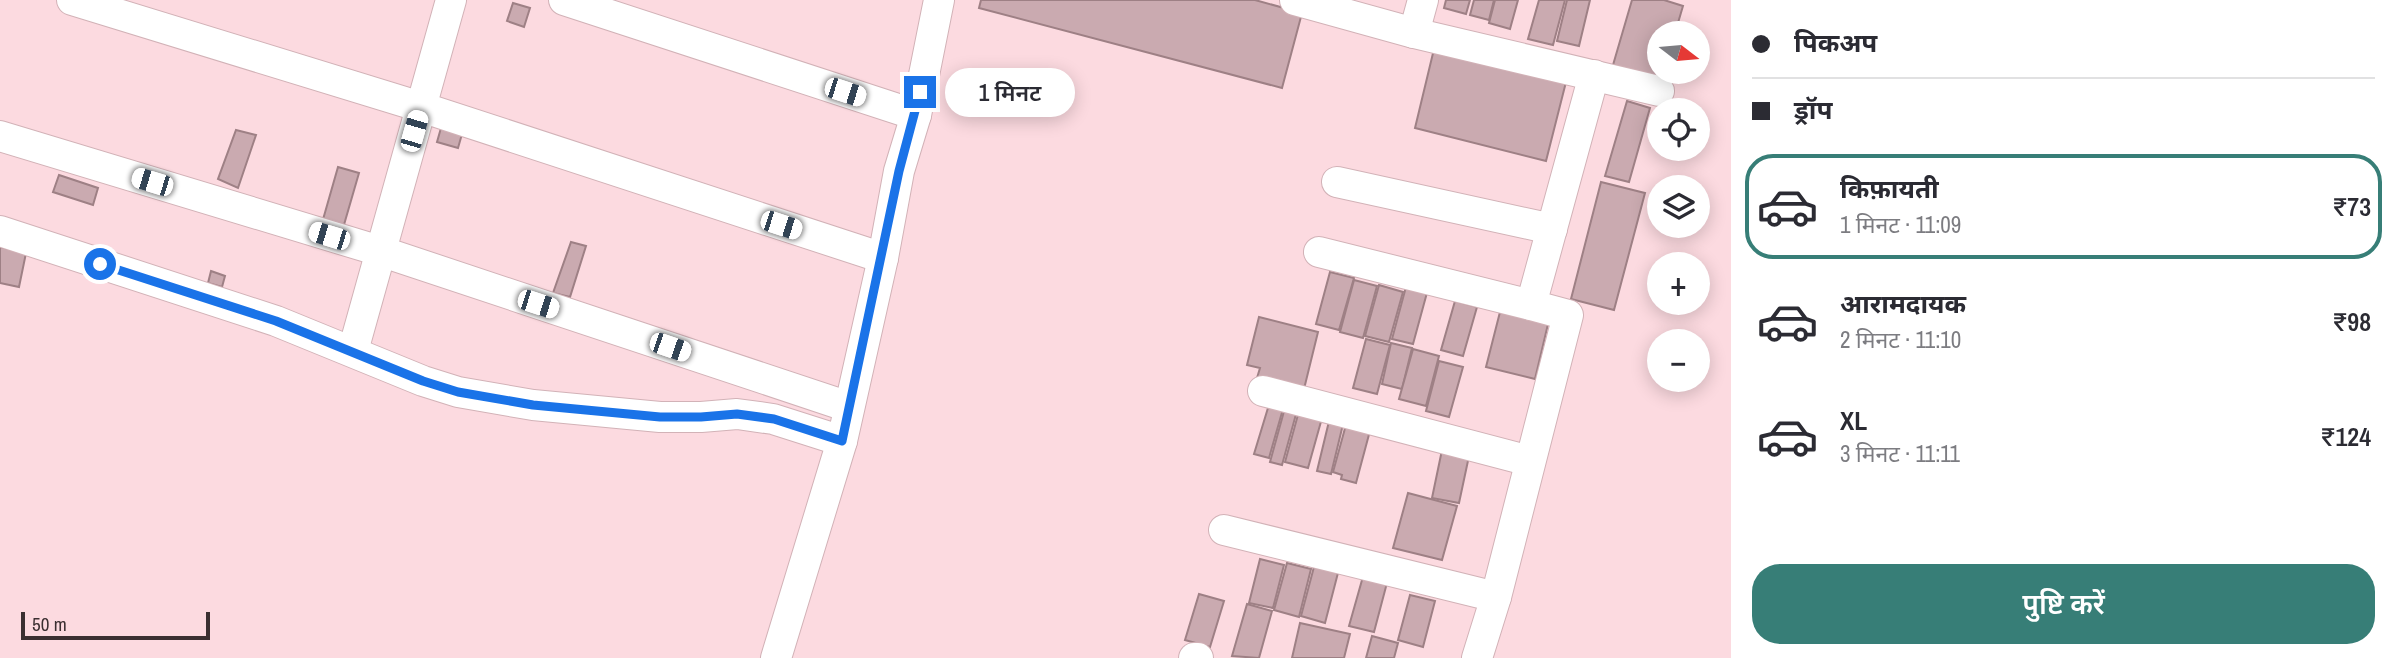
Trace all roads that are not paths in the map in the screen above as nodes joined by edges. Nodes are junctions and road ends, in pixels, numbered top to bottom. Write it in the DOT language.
graph roads {
  1 [pos="72,0"];
  2 [pos="451,0"];
  3 [pos="564,0"];
  4 [pos="939,0"];
  5 [pos="1295,0"];
  6 [pos="1423,0"];
  7 [pos="1414,33"];
  8 [pos="1594,75"];
  9 [pos="1659,91"];
  10 [pos="421,107"];
  11 [pos="916,115"];
  12 [pos="0,136"];
  13 [pos="1337,182"];
  14 [pos="1552,229"];
  15 [pos="0,232"];
  16 [pos="380,251"];
  17 [pos="1319,252"];
  18 [pos="883,258"];
  19 [pos="1531,304"];
  20 [pos="353,351"];
  21 [pos="1263,391"];
  22 [pos="849,407"];
  23 [pos="842,441"];
  24 [pos="1530,461"];
  25 [pos="1224,530"];
  26 [pos="1496,597"];
  27 [pos="776,658"];
  28 [pos="1477,658"];
  1 -- 10 [label="street"];
  2 -- 10 [label="street"];
  3 -- 11 [label="street"];
  4 -- 11 [label="street"];
  5 -- 7 [label="street"];
  6 -- 7 [label="street"];
  7 -- 8 [label="street"];
  8 -- 9 [label="street"];
  8 -- 14 [label="street"];
  10 -- 16 [label="street"];
  10 -- 18 [label="street"];
  11 -- 18 [label="street"];
  12 -- 16 [label="street"];
  13 -- 14 [label="street"];
  14 -- 19 [label="street"];
  15 -- 20 [label="street"];
  16 -- 20 [label="street"];
  16 -- 22 [label="street"];
  17 -- 19 [label="street"];
  18 -- 22 [label="street"];
  19 -- 24 [label="street"];
  20 -- 23 [label="street"];
  21 -- 24 [label="street"];
  22 -- 23 [label="street"];
  23 -- 27 [label="street"];
  24 -- 26 [label="street"];
  25 -- 26 [label="street"];
  26 -- 28 [label="street"];
}
